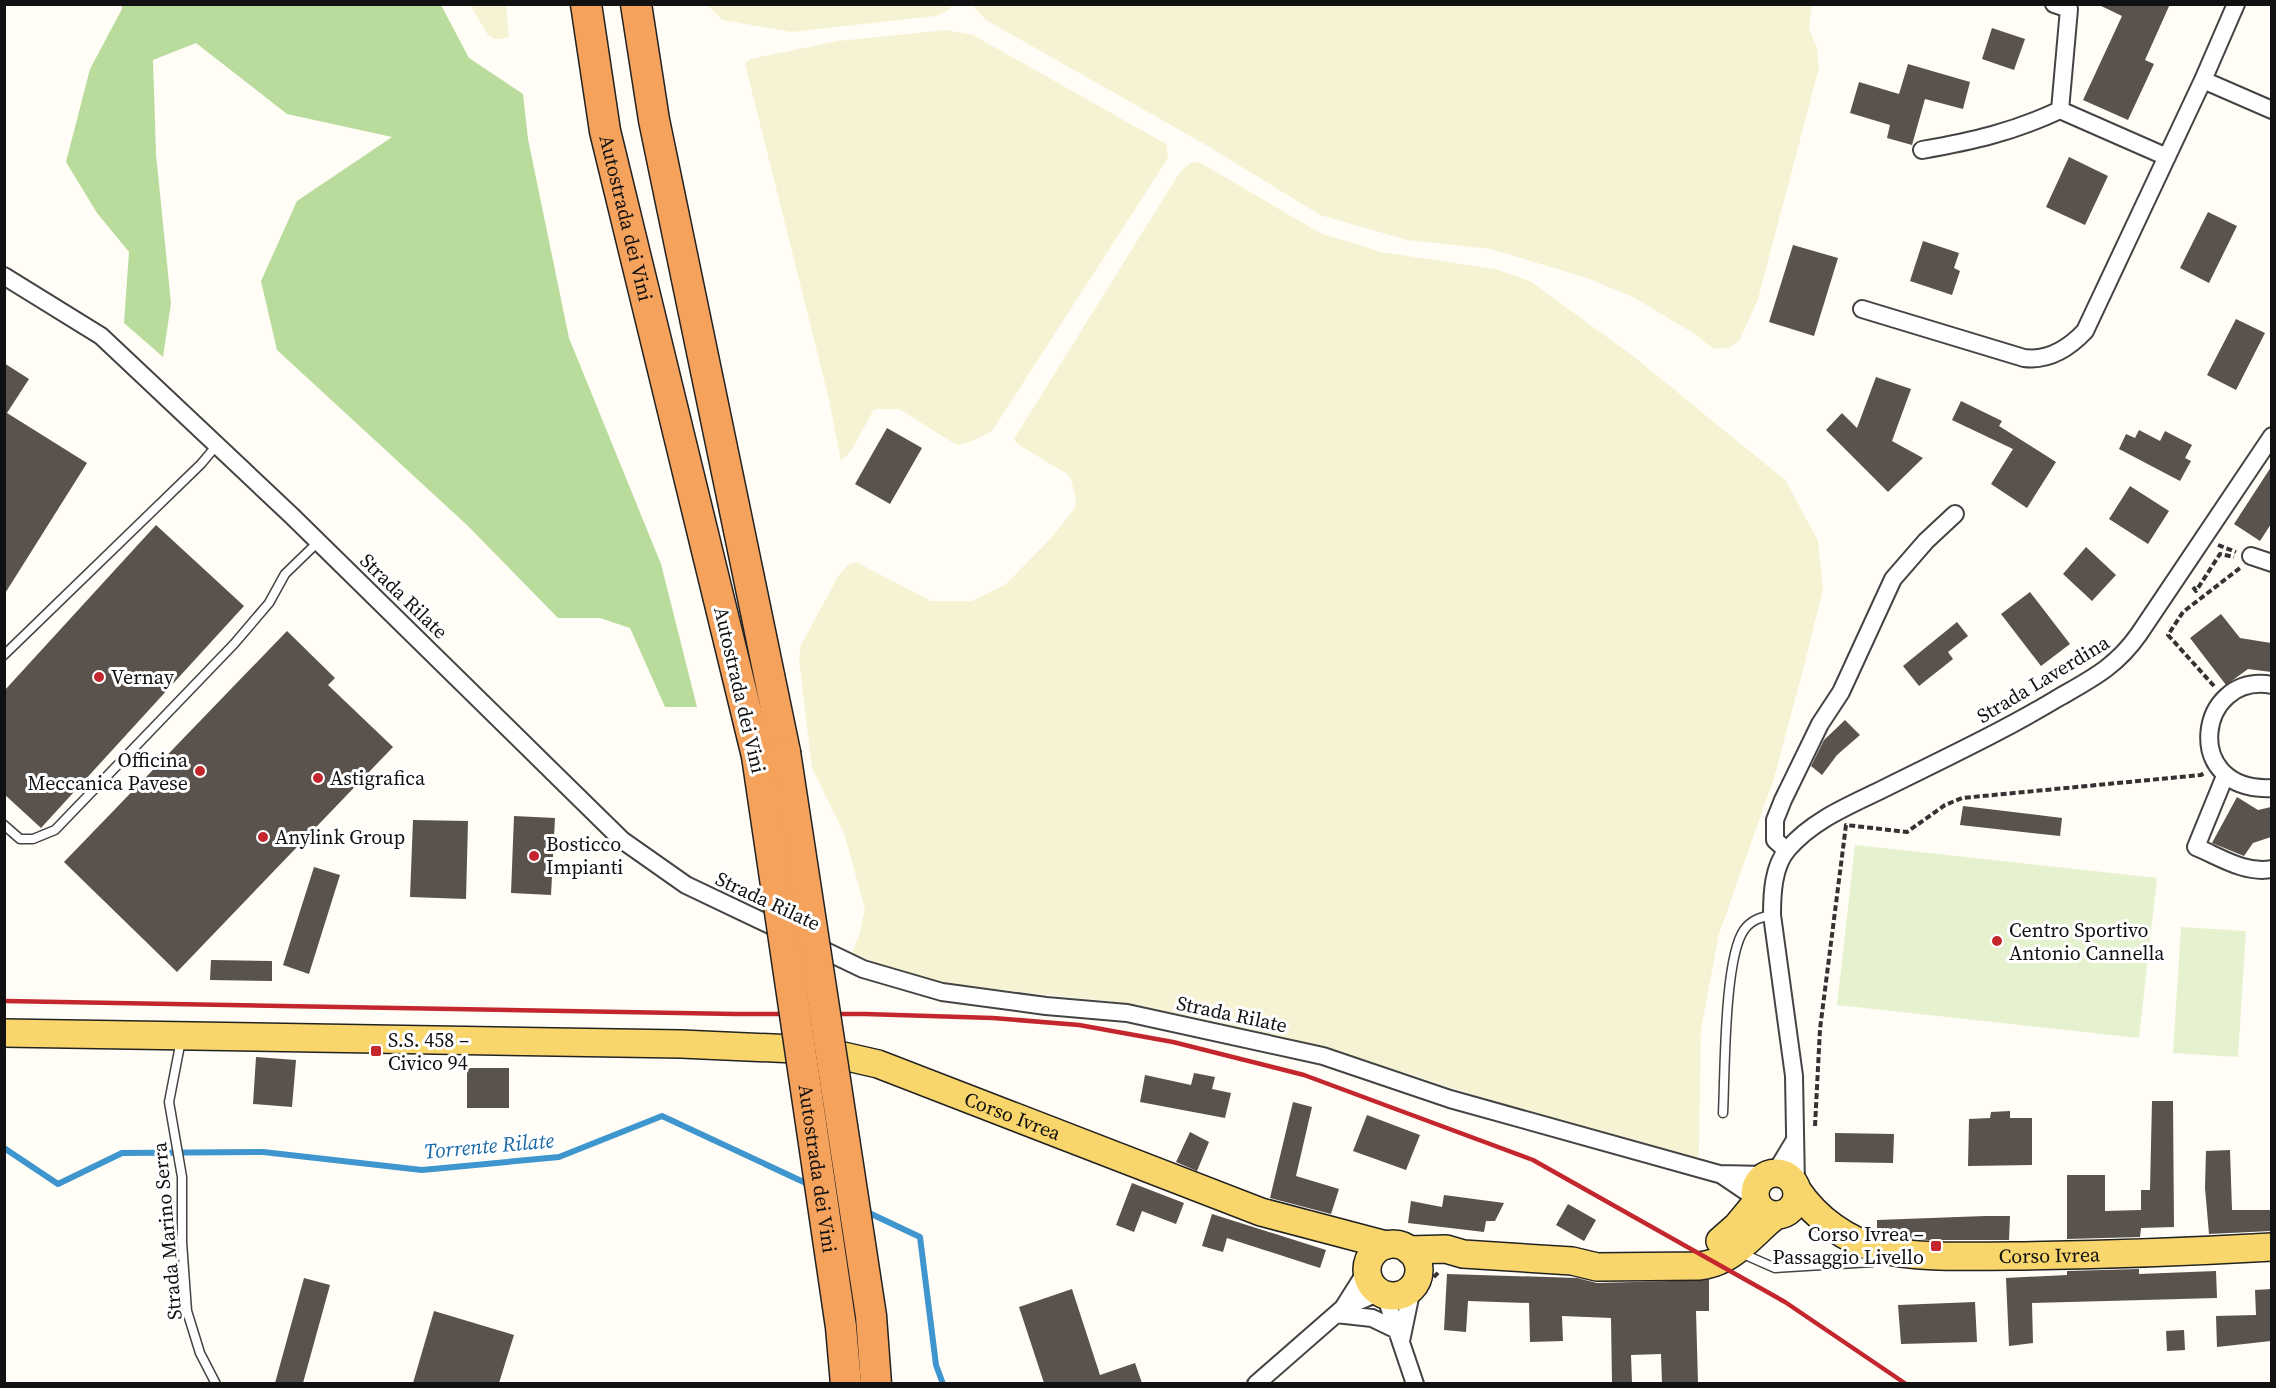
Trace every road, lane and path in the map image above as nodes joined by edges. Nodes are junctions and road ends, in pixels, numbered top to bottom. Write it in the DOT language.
graph roads {
  1 [pos="586,4"];
  2 [pos="636,4"];
  3 [pos="2055,4"];
  4 [pos="2236,4"];
  5 [pos="2203,80"];
  6 [pos="2060,110"];
  7 [pos="2271,110"];
  8 [pos="1922,150"];
  9 [pos="2167,157"];
  10 [pos="4,276"];
  11 [pos="1862,309"];
  12 [pos="2271,436"];
  13 [pos="217,445"];
  14 [pos="1955,514"];
  15 [pos="318,542"];
  16 [pos="2219,546"];
  17 [pos="2250,559"];
  18 [pos="2271,563"];
  19 [pos="4,655"];
  20 [pos="2271,684"];
  21 [pos="2225,698"];
  22 [pos="771,754"];
  23 [pos="2214,760"];
  24 [pos="2225,776"];
  25 [pos="2271,788"];
  26 [pos="4,825"];
  27 [pos="1786,850"];
  28 [pos="2271,869"];
  29 [pos="1772,915"];
  30 [pos="4,1034"];
  31 [pos="182,1036"];
  32 [pos="1723,1113"];
  33 [pos="1796,1134"];
  34 [pos="1719,1174"];
  35 [pos="1775,1194"];
  36 [pos="2271,1248"];
  37 [pos="1891,1251"];
  38 [pos="1734,1252"];
  39 [pos="1572,1261"];
  40 [pos="1396,1275"];
  41 [pos="1339,1311"];
  42 [pos="1399,1336"];
  43 [pos="216,1383"];
  44 [pos="846,1383"];
  45 [pos="876,1383"];
  46 [pos="1256,1383"];
  47 [pos="1415,1383"];
  1 -- 22 [label="highway, Autostrada dei Vini"];
  2 -- 22 [label="highway, Autostrada dei Vini"];
  3 -- 6 [label="street"];
  4 -- 5 [label="street"];
  5 -- 7 [label="street"];
  5 -- 9 [label="street"];
  6 -- 8 [label="street"];
  6 -- 9 [label="street"];
  9 -- 11 [label="street"];
  10 -- 13 [label="street, Strada Rilate"];
  12 -- 27 [label="street, Strada Laverdina"];
  13 -- 15 [label="street, Strada Rilate"];
  13 -- 19 [label="lane"];
  14 -- 27 [label="street"];
  15 -- 26 [label="lane"];
  15 -- 34 [label="street, Strada Rilate"];
  16 -- 17 [label="path"];
  17 -- 18 [label="street"];
  17 -- 21 [label="path"];
  20 -- 21 [label="street"];
  21 -- 23 [label="street"];
  22 -- 44 [label="highway, Autostrada dei Vini, bridge"];
  22 -- 45 [label="highway, Autostrada dei Vini, bridge"];
  23 -- 24 [label="street"];
  23 -- 33 [label="path"];
  24 -- 25 [label="street"];
  24 -- 28 [label="street"];
  27 -- 29 [label="street, Strada Laverdina"];
  29 -- 32 [label="lane"];
  29 -- 33 [label="street, Strada Laverdina"];
  30 -- 31 [label="main road, Corso Ivrea"];
  31 -- 40 [label="main road, Corso Ivrea"];
  31 -- 43 [label="lane, Strada Marino Serra"];
  33 -- 35 [label="street, Strada Laverdina"];
  33 -- 35 [label="street"];
  34 -- 35 [label="street, Strada Rilate"];
  34 -- 35 [label="street, Strada Rilate"];
  35 -- 37 [label="main road, Corso Ivrea"];
  35 -- 38 [label="main road, Corso Ivrea"];
  35 -- 39 [label="main road, Corso Ivrea"];
  36 -- 37 [label="main road, Corso Ivrea"];
  37 -- 38 [label="lane"];
  38 -- 39 [label="main road, Corso Ivrea"];
  39 -- 40 [label="main road, Corso Ivrea"];
  40 -- 41 [label="street"];
  40 -- 41 [label="street"];
  40 -- 42 [label="street"];
  40 -- 42 [label="street"];
  41 -- 42 [label="street"];
  41 -- 46 [label="street"];
  42 -- 47 [label="street"];
}
